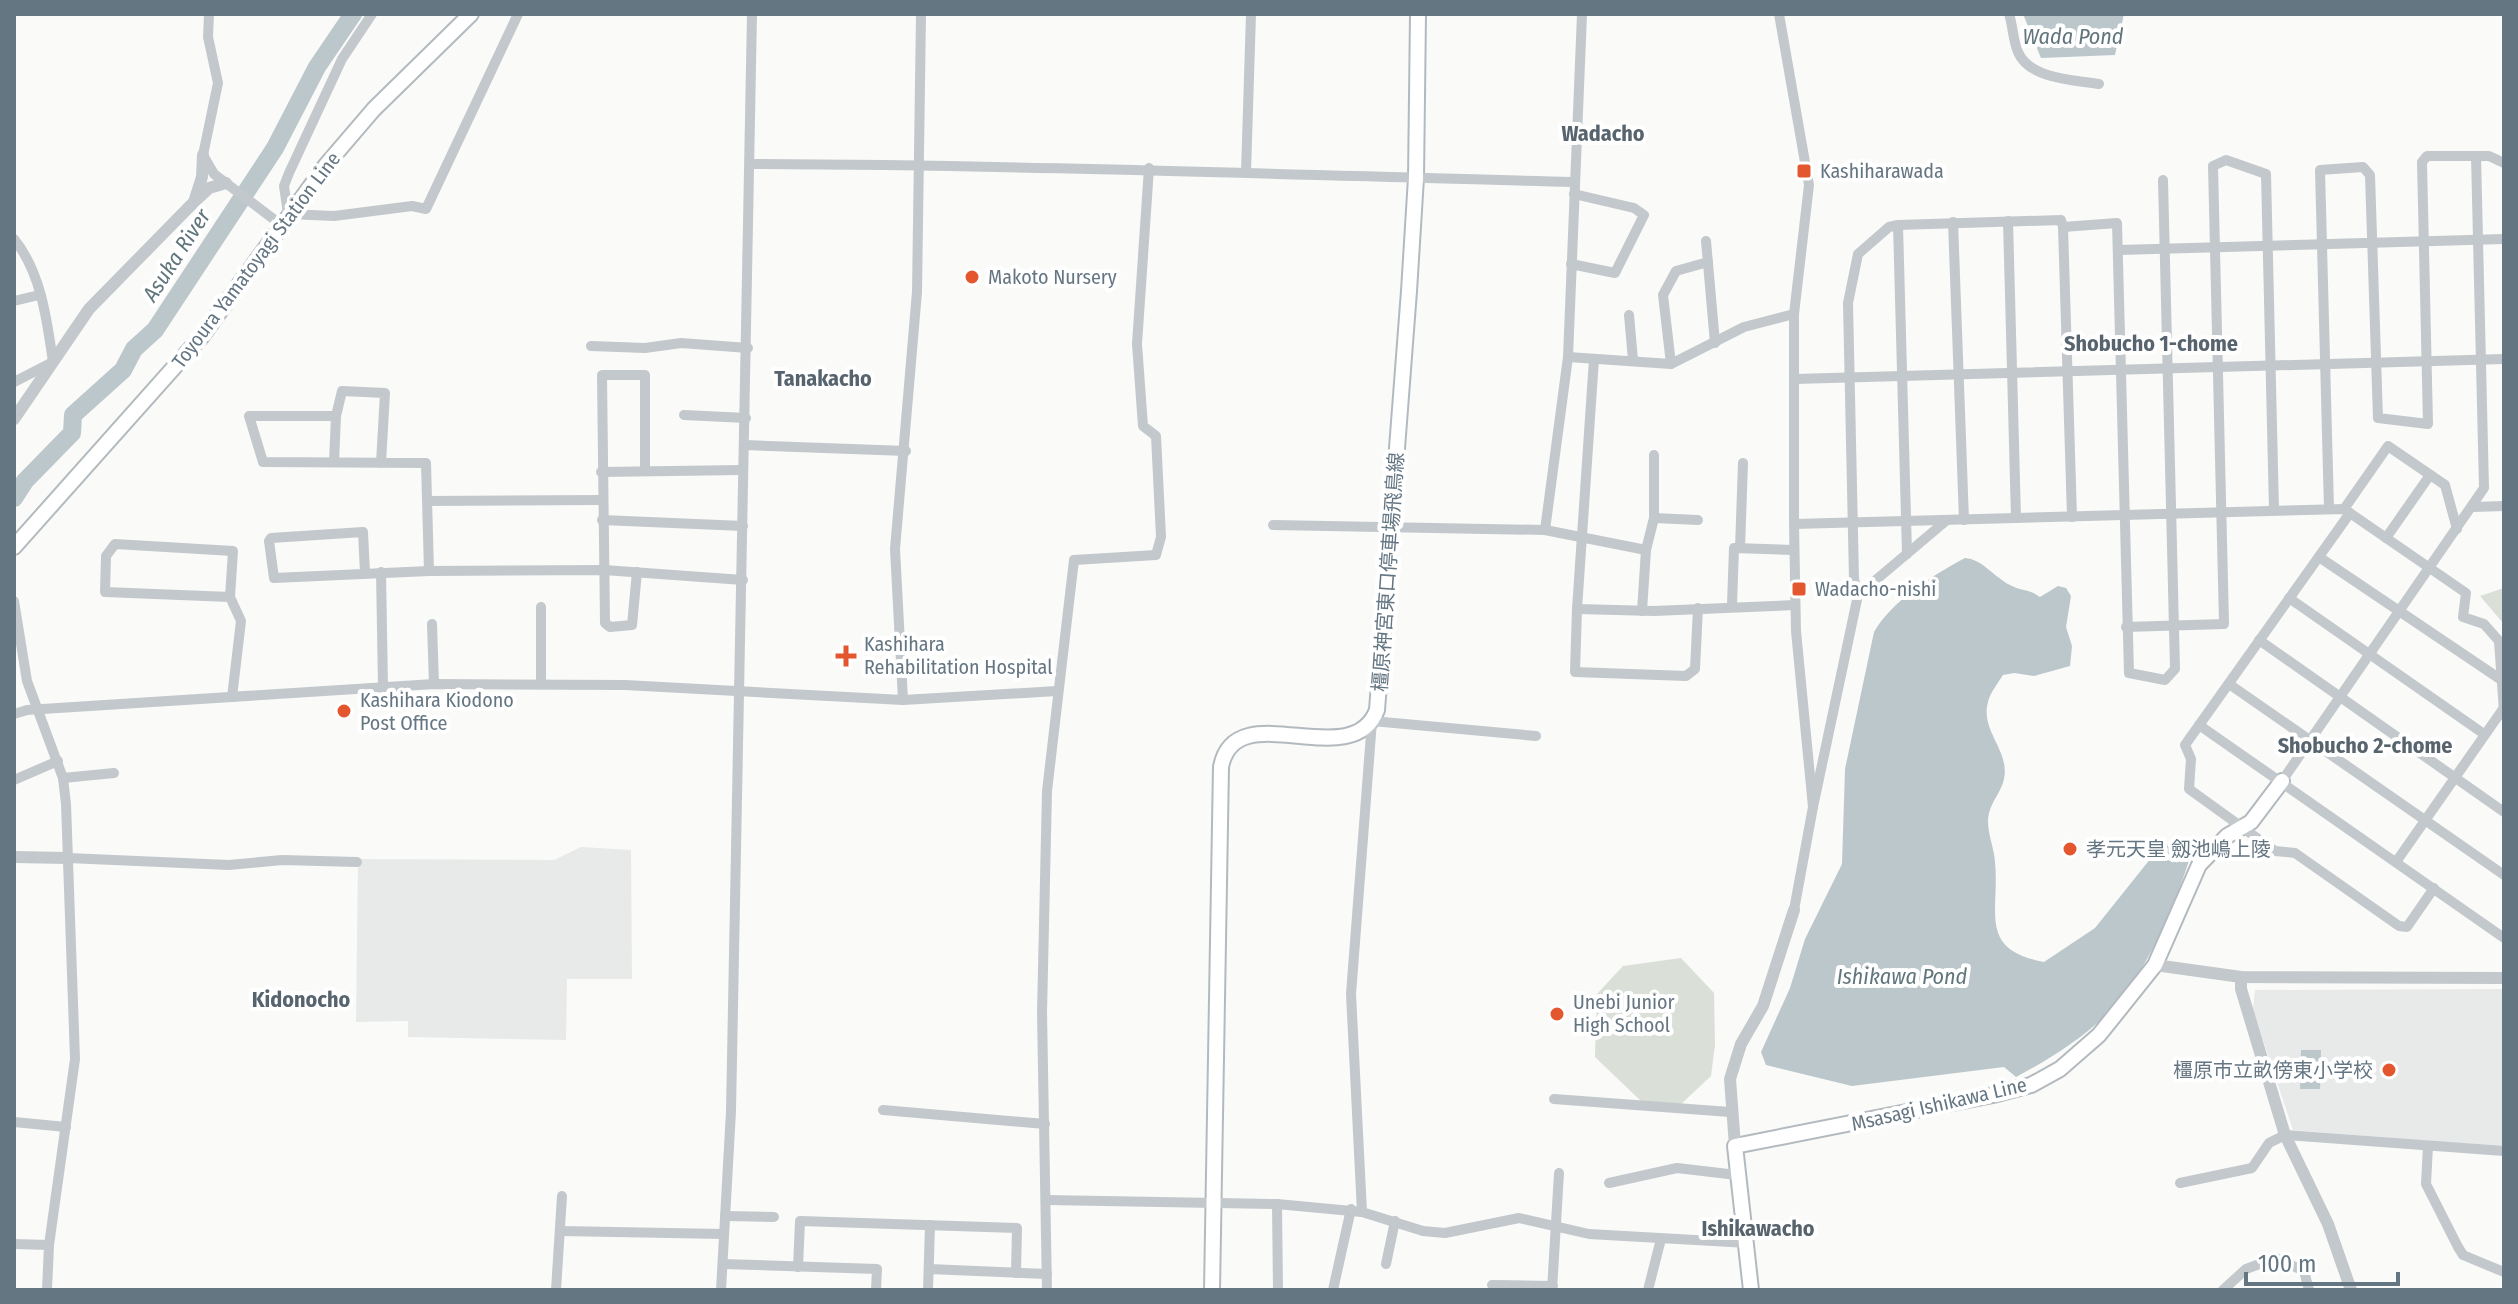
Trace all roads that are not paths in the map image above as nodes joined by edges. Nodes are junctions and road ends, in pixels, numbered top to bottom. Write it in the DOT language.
graph roads {
  1 [pos="209,14"];
  2 [pos="372,14"];
  3 [pos="471,14"];
  4 [pos="518,14"];
  5 [pos="752,14"];
  6 [pos="921,14"];
  7 [pos="1251,14"];
  8 [pos="1418,14"];
  9 [pos="1582,14"];
  10 [pos="1779,14"];
  11 [pos="2009,14"];
  12 [pos="2099,84"];
  13 [pos="203,155"];
  14 [pos="2476,156"];
  15 [pos="2504,163"];
  16 [pos="750,164"];
  17 [pos="918,165"];
  18 [pos="1149,168"];
  19 [pos="1246,172"];
  20 [pos="1416,178"];
  21 [pos="2163,180"];
  22 [pos="230,185"];
  23 [pos="1574,188"];
  24 [pos="194,202"];
  25 [pos="280,219"];
  26 [pos="2008,221"];
  27 [pos="1953,222"];
  28 [pos="1898,225"];
  29 [pos="2063,227"];
  30 [pos="2504,239"];
  31 [pos="2477,240"];
  32 [pos="1706,241"];
  33 [pos="15,242"];
  34 [pos="2372,242"];
  35 [pos="2424,242"];
  36 [pos="2321,244"];
  37 [pos="2268,246"];
  38 [pos="2214,248"];
  39 [pos="2165,249"];
  40 [pos="2119,250"];
  41 [pos="1708,262"];
  42 [pos="1571,264"];
  43 [pos="39,295"];
  44 [pos="14,301"];
  45 [pos="1794,314"];
  46 [pos="1629,315"];
  47 [pos="1715,343"];
  48 [pos="591,346"];
  49 [pos="748,348"];
  50 [pos="1568,357"];
  51 [pos="1594,359"];
  52 [pos="2504,359"];
  53 [pos="1633,360"];
  54 [pos="2480,360"];
  55 [pos="2427,361"];
  56 [pos="53,362"];
  57 [pos="2376,362"];
  58 [pos="2325,363"];
  59 [pos="1671,364"];
  60 [pos="2271,365"];
  61 [pos="2217,366"];
  62 [pos="2169,367"];
  63 [pos="2121,368"];
  64 [pos="2067,370"];
  65 [pos="2013,372"];
  66 [pos="1959,374"];
  67 [pos="1903,375"];
  68 [pos="1849,378"];
  69 [pos="1795,379"];
  70 [pos="14,382"];
  71 [pos="684,415"];
  72 [pos="336,416"];
  73 [pos="746,418"];
  74 [pos="14,419"];
  75 [pos="745,445"];
  76 [pos="906,451"];
  77 [pos="1654,455"];
  78 [pos="334,462"];
  79 [pos="381,463"];
  80 [pos="1743,463"];
  81 [pos="741,470"];
  82 [pos="645,471"];
  83 [pos="601,472"];
  84 [pos="2430,475"];
  85 [pos="601,500"];
  86 [pos="427,501"];
  87 [pos="2504,506"];
  88 [pos="2473,507"];
  89 [pos="2329,509"];
  90 [pos="2274,510"];
  91 [pos="2347,511"];
  92 [pos="2221,512"];
  93 [pos="2173,514"];
  94 [pos="2125,516"];
  95 [pos="2072,517"];
  96 [pos="1654,518"];
  97 [pos="2016,518"];
  98 [pos="602,520"];
  99 [pos="1698,520"];
  100 [pos="1947,520"];
  101 [pos="1964,520"];
  102 [pos="1907,522"];
  103 [pos="1853,523"];
  104 [pos="1794,524"];
  105 [pos="1273,525"];
  106 [pos="743,526"];
  107 [pos="1391,528"];
  108 [pos="2457,529"];
  109 [pos="1545,530"];
  110 [pos="1582,537"];
  111 [pos="2386,538"];
  112 [pos="14,547"];
  113 [pos="1740,548"];
  114 [pos="1646,550"];
  115 [pos="1794,550"];
  116 [pos="1907,554"];
  117 [pos="2319,557"];
  118 [pos="2430,568"];
  119 [pos="604,570"];
  120 [pos="429,571"];
  121 [pos="381,572"];
  122 [pos="637,572"];
  123 [pos="365,573"];
  124 [pos="743,580"];
  125 [pos="1858,595"];
  126 [pos="230,597"];
  127 [pos="2289,598"];
  128 [pos="14,601"];
  129 [pos="1732,605"];
  130 [pos="1795,605"];
  131 [pos="541,607"];
  132 [pos="1698,608"];
  133 [pos="1577,609"];
  134 [pos="1642,611"];
  135 [pos="2398,613"];
  136 [pos="432,624"];
  137 [pos="2176,626"];
  138 [pos="2126,627"];
  139 [pos="2259,640"];
  140 [pos="2371,653"];
  141 [pos="2500,679"];
  142 [pos="434,684"];
  143 [pos="541,684"];
  144 [pos="2229,684"];
  145 [pos="383,686"];
  146 [pos="737,690"];
  147 [pos="1057,691"];
  148 [pos="232,697"];
  149 [pos="2339,697"];
  150 [pos="903,700"];
  151 [pos="2503,710"];
  152 [pos="36,711"];
  153 [pos="14,714"];
  154 [pos="1372,721"];
  155 [pos="2199,725"];
  156 [pos="2484,734"];
  157 [pos="1536,736"];
  158 [pos="2309,740"];
  159 [pos="58,761"];
  160 [pos="114,773"];
  161 [pos="63,778"];
  162 [pos="2455,778"];
  163 [pos="14,780"];
  164 [pos="2282,781"];
  165 [pos="1813,807"];
  166 [pos="2504,812"];
  167 [pos="2425,821"];
  168 [pos="2245,828"];
  169 [pos="14,857"];
  170 [pos="68,858"];
  171 [pos="357,862"];
  172 [pos="2396,862"];
  173 [pos="2504,875"];
  174 [pos="2434,888"];
  175 [pos="1794,910"];
  176 [pos="2504,938"];
  177 [pos="2155,965"];
  178 [pos="2241,977"];
  179 [pos="2504,978"];
  180 [pos="1554,1099"];
  181 [pos="883,1110"];
  182 [pos="1730,1112"];
  183 [pos="14,1122"];
  184 [pos="1045,1124"];
  185 [pos="66,1127"];
  186 [pos="2285,1135"];
  187 [pos="1735,1146"];
  188 [pos="2428,1146"];
  189 [pos="2504,1151"];
  190 [pos="1559,1173"];
  191 [pos="1737,1175"];
  192 [pos="1609,1183"];
  193 [pos="2180,1183"];
  194 [pos="562,1196"];
  195 [pos="1047,1200"];
  196 [pos="1214,1204"];
  197 [pos="1277,1204"];
  198 [pos="1356,1210"];
  199 [pos="725,1216"];
  200 [pos="774,1217"];
  201 [pos="1395,1221"];
  202 [pos="930,1225"];
  203 [pos="1557,1226"];
  204 [pos="560,1231"];
  205 [pos="724,1234"];
  206 [pos="1661,1239"];
  207 [pos="1748,1243"];
  208 [pos="14,1244"];
  209 [pos="49,1245"];
  210 [pos="723,1264"];
  211 [pos="1386,1264"];
  212 [pos="798,1267"];
  213 [pos="929,1269"];
  214 [pos="2504,1272"];
  215 [pos="1016,1273"];
  216 [pos="1047,1274"];
  217 [pos="1492,1285"];
  218 [pos="1553,1288"];
  219 [pos="47,1290"];
  220 [pos="556,1290"];
  221 [pos="721,1290"];
  222 [pos="876,1290"];
  223 [pos="928,1290"];
  224 [pos="1047,1290"];
  225 [pos="1212,1290"];
  226 [pos="1278,1290"];
  227 [pos="1333,1290"];
  228 [pos="1648,1290"];
  229 [pos="1751,1290"];
  230 [pos="2223,1290"];
  231 [pos="2309,1290"];
  232 [pos="2351,1290"];
  1 -- 13 [label="street"];
  2 -- 25 [label="street"];
  3 -- 25 [label="main road, Toyoura Yamatoyagi Station Line"];
  4 -- 25 [label="street"];
  5 -- 16 [label="street"];
  6 -- 17 [label="street"];
  7 -- 19 [label="street"];
  8 -- 20 [label="main road, 橿原神宮東口停車場飛鳥線"];
  9 -- 23 [label="street"];
  10 -- 45 [label="street"];
  11 -- 12 [label="street"];
  13 -- 22 [label="street"];
  13 -- 24 [label="street"];
  14 -- 15 [label="street"];
  14 -- 31 [label="street"];
  14 -- 35 [label="street"];
  16 -- 17 [label="street"];
  16 -- 49 [label="street"];
  17 -- 18 [label="street"];
  17 -- 76 [label="street"];
  18 -- 19 [label="street"];
  18 -- 147 [label="street"];
  19 -- 20 [label="street"];
  20 -- 23 [label="street"];
  20 -- 107 [label="main road, 橿原神宮東口停車場飛鳥線"];
  21 -- 39 [label="street"];
  22 -- 24 [label="street"];
  22 -- 25 [label="street"];
  23 -- 42 [label="street"];
  23 -- 42 [label="street"];
  24 -- 56 [label="street"];
  25 -- 112 [label="main road, Toyoura Yamatoyagi Station Line"];
  26 -- 27 [label="street"];
  26 -- 29 [label="street"];
  26 -- 65 [label="street"];
  27 -- 28 [label="street"];
  27 -- 66 [label="street"];
  28 -- 67 [label="street"];
  28 -- 68 [label="street"];
  29 -- 40 [label="street"];
  29 -- 64 [label="street"];
  30 -- 31 [label="street"];
  31 -- 35 [label="street"];
  31 -- 54 [label="street"];
  32 -- 41 [label="street"];
  33 -- 43 [label="street"];
  34 -- 35 [label="street"];
  34 -- 36 [label="street"];
  34 -- 36 [label="street"];
  34 -- 57 [label="street"];
  35 -- 55 [label="street"];
  36 -- 37 [label="street"];
  36 -- 58 [label="street"];
  37 -- 38 [label="street"];
  37 -- 38 [label="street"];
  37 -- 60 [label="street"];
  38 -- 39 [label="street"];
  38 -- 61 [label="street"];
  39 -- 40 [label="street"];
  39 -- 62 [label="street"];
  40 -- 63 [label="street"];
  41 -- 47 [label="street"];
  41 -- 59 [label="street"];
  42 -- 50 [label="street"];
  43 -- 44 [label="street"];
  43 -- 56 [label="street"];
  45 -- 47 [label="street"];
  45 -- 69 [label="street"];
  46 -- 53 [label="street"];
  47 -- 59 [label="street"];
  48 -- 49 [label="street"];
  49 -- 73 [label="street"];
  50 -- 51 [label="street"];
  50 -- 109 [label="street"];
  51 -- 53 [label="street"];
  51 -- 110 [label="street"];
  52 -- 54 [label="street"];
  53 -- 59 [label="street"];
  54 -- 55 [label="street"];
  54 -- 88 [label="street"];
  55 -- 57 [label="street"];
  55 -- 57 [label="street"];
  56 -- 70 [label="street"];
  56 -- 74 [label="street"];
  57 -- 58 [label="street"];
  58 -- 60 [label="street"];
  58 -- 89 [label="street"];
  60 -- 61 [label="street"];
  60 -- 90 [label="street"];
  61 -- 62 [label="street"];
  61 -- 92 [label="street"];
  62 -- 63 [label="street"];
  62 -- 93 [label="street"];
  63 -- 64 [label="street"];
  63 -- 94 [label="street"];
  64 -- 65 [label="street"];
  64 -- 95 [label="street"];
  65 -- 66 [label="street"];
  65 -- 97 [label="street"];
  66 -- 67 [label="street"];
  66 -- 101 [label="street"];
  67 -- 68 [label="street"];
  67 -- 102 [label="street"];
  68 -- 69 [label="street"];
  68 -- 103 [label="street"];
  69 -- 104 [label="street"];
  71 -- 73 [label="street"];
  72 -- 78 [label="street"];
  72 -- 78 [label="street"];
  72 -- 79 [label="street"];
  73 -- 75 [label="street"];
  75 -- 76 [label="street"];
  75 -- 81 [label="street"];
  76 -- 150 [label="street"];
  77 -- 96 [label="street"];
  78 -- 79 [label="street"];
  79 -- 86 [label="street"];
  80 -- 113 [label="street"];
  81 -- 82 [label="street"];
  81 -- 106 [label="street"];
  82 -- 83 [label="street"];
  82 -- 83 [label="street"];
  83 -- 85 [label="street"];
  84 -- 91 [label="street"];
  84 -- 108 [label="street"];
  84 -- 111 [label="street"];
  85 -- 86 [label="street"];
  85 -- 98 [label="street"];
  86 -- 120 [label="street"];
  87 -- 88 [label="street"];
  88 -- 108 [label="street"];
  89 -- 90 [label="street"];
  89 -- 91 [label="street"];
  90 -- 92 [label="street"];
  91 -- 111 [label="street"];
  91 -- 117 [label="street"];
  92 -- 93 [label="street"];
  92 -- 137 [label="street"];
  93 -- 94 [label="street"];
  93 -- 137 [label="street"];
  94 -- 95 [label="street"];
  94 -- 138 [label="street"];
  95 -- 97 [label="street"];
  96 -- 99 [label="street"];
  96 -- 114 [label="street"];
  97 -- 101 [label="street"];
  98 -- 106 [label="street"];
  98 -- 119 [label="street"];
  100 -- 101 [label="street"];
  100 -- 102 [label="street"];
  100 -- 116 [label="street"];
  102 -- 103 [label="street"];
  102 -- 116 [label="street"];
  103 -- 104 [label="street"];
  103 -- 125 [label="street"];
  104 -- 115 [label="street"];
  105 -- 107 [label="street"];
  106 -- 124 [label="street"];
  107 -- 109 [label="street"];
  107 -- 154 [label="main road, 橿原神宮東口停車場飛鳥線"];
  108 -- 118 [label="street"];
  109 -- 110 [label="street"];
  110 -- 114 [label="street"];
  110 -- 133 [label="street"];
  111 -- 118 [label="street"];
  113 -- 115 [label="street"];
  113 -- 129 [label="street"];
  114 -- 134 [label="street"];
  115 -- 130 [label="street"];
  116 -- 125 [label="street"];
  117 -- 127 [label="street"];
  117 -- 135 [label="street"];
  118 -- 135 [label="street"];
  118 -- 141 [label="street"];
  119 -- 120 [label="street"];
  119 -- 122 [label="street"];
  119 -- 122 [label="street"];
  120 -- 121 [label="street"];
  121 -- 123 [label="street"];
  121 -- 145 [label="street"];
  122 -- 124 [label="street"];
  123 -- 123 [label="street"];
  124 -- 146 [label="street"];
  125 -- 165 [label="street"];
  126 -- 126 [label="street"];
  126 -- 148 [label="street"];
  127 -- 139 [label="street"];
  127 -- 140 [label="street"];
  128 -- 152 [label="street"];
  129 -- 130 [label="street"];
  129 -- 132 [label="street"];
  130 -- 165 [label="street"];
  131 -- 143 [label="street"];
  132 -- 133 [label="street"];
  132 -- 134 [label="street"];
  133 -- 134 [label="street"];
  135 -- 140 [label="street"];
  135 -- 141 [label="street"];
  136 -- 142 [label="street"];
  137 -- 138 [label="street"];
  137 -- 138 [label="street"];
  139 -- 144 [label="street"];
  139 -- 149 [label="street"];
  140 -- 149 [label="street"];
  140 -- 156 [label="street"];
  141 -- 151 [label="street"];
  142 -- 143 [label="street"];
  142 -- 145 [label="street"];
  143 -- 146 [label="street"];
  144 -- 155 [label="street"];
  144 -- 158 [label="street"];
  145 -- 148 [label="street"];
  146 -- 150 [label="street"];
  146 -- 199 [label="street"];
  147 -- 150 [label="street"];
  147 -- 184 [label="street"];
  148 -- 152 [label="street"];
  149 -- 158 [label="street"];
  149 -- 162 [label="street"];
  151 -- 156 [label="street"];
  152 -- 153 [label="street"];
  152 -- 159 [label="street"];
  154 -- 157 [label="street"];
  154 -- 196 [label="main road"];
  154 -- 198 [label="street"];
  155 -- 164 [label="street"];
  155 -- 168 [label="street"];
  156 -- 162 [label="street"];
  158 -- 164 [label="street"];
  158 -- 167 [label="street"];
  159 -- 161 [label="street"];
  159 -- 163 [label="street"];
  160 -- 161 [label="street"];
  161 -- 170 [label="street"];
  162 -- 166 [label="street"];
  162 -- 167 [label="street"];
  164 -- 168 [label="main road, Msasagi Ishikawa Line"];
  164 -- 172 [label="street"];
  165 -- 175 [label="street"];
  167 -- 172 [label="street"];
  167 -- 173 [label="street"];
  168 -- 174 [label="street"];
  168 -- 177 [label="main road, Msasagi Ishikawa Line"];
  169 -- 170 [label="street"];
  170 -- 171 [label="street"];
  170 -- 185 [label="street"];
  172 -- 174 [label="street"];
  174 -- 176 [label="street"];
  175 -- 182 [label="street"];
  177 -- 178 [label="street"];
  177 -- 187 [label="main road, Msasagi Ishikawa Line"];
  178 -- 179 [label="street"];
  178 -- 186 [label="street"];
  180 -- 182 [label="street"];
  181 -- 184 [label="street"];
  182 -- 187 [label="street"];
  183 -- 185 [label="street"];
  184 -- 195 [label="street"];
  185 -- 209 [label="street"];
  186 -- 188 [label="street"];
  186 -- 193 [label="street"];
  186 -- 232 [label="street"];
  187 -- 191 [label="main road"];
  188 -- 189 [label="street"];
  188 -- 214 [label="street"];
  190 -- 203 [label="street"];
  191 -- 192 [label="street"];
  191 -- 207 [label="main road"];
  194 -- 204 [label="street"];
  195 -- 196 [label="street"];
  195 -- 216 [label="street"];
  196 -- 197 [label="street"];
  196 -- 225 [label="main road"];
  197 -- 198 [label="street"];
  197 -- 226 [label="street"];
  198 -- 201 [label="street"];
  198 -- 227 [label="street"];
  199 -- 200 [label="street"];
  199 -- 205 [label="street"];
  201 -- 203 [label="street"];
  201 -- 211 [label="street"];
  202 -- 212 [label="street"];
  202 -- 213 [label="street"];
  202 -- 215 [label="street"];
  203 -- 206 [label="street"];
  203 -- 218 [label="street"];
  204 -- 205 [label="street"];
  204 -- 220 [label="street"];
  205 -- 210 [label="street"];
  206 -- 207 [label="street"];
  206 -- 228 [label="street"];
  207 -- 229 [label="main road"];
  208 -- 209 [label="street"];
  209 -- 219 [label="street"];
  210 -- 212 [label="street"];
  210 -- 221 [label="street"];
  212 -- 222 [label="street"];
  213 -- 215 [label="street"];
  213 -- 223 [label="street"];
  215 -- 216 [label="street"];
  216 -- 224 [label="street"];
  217 -- 218 [label="street"];
  230 -- 231 [label="street"];
}
